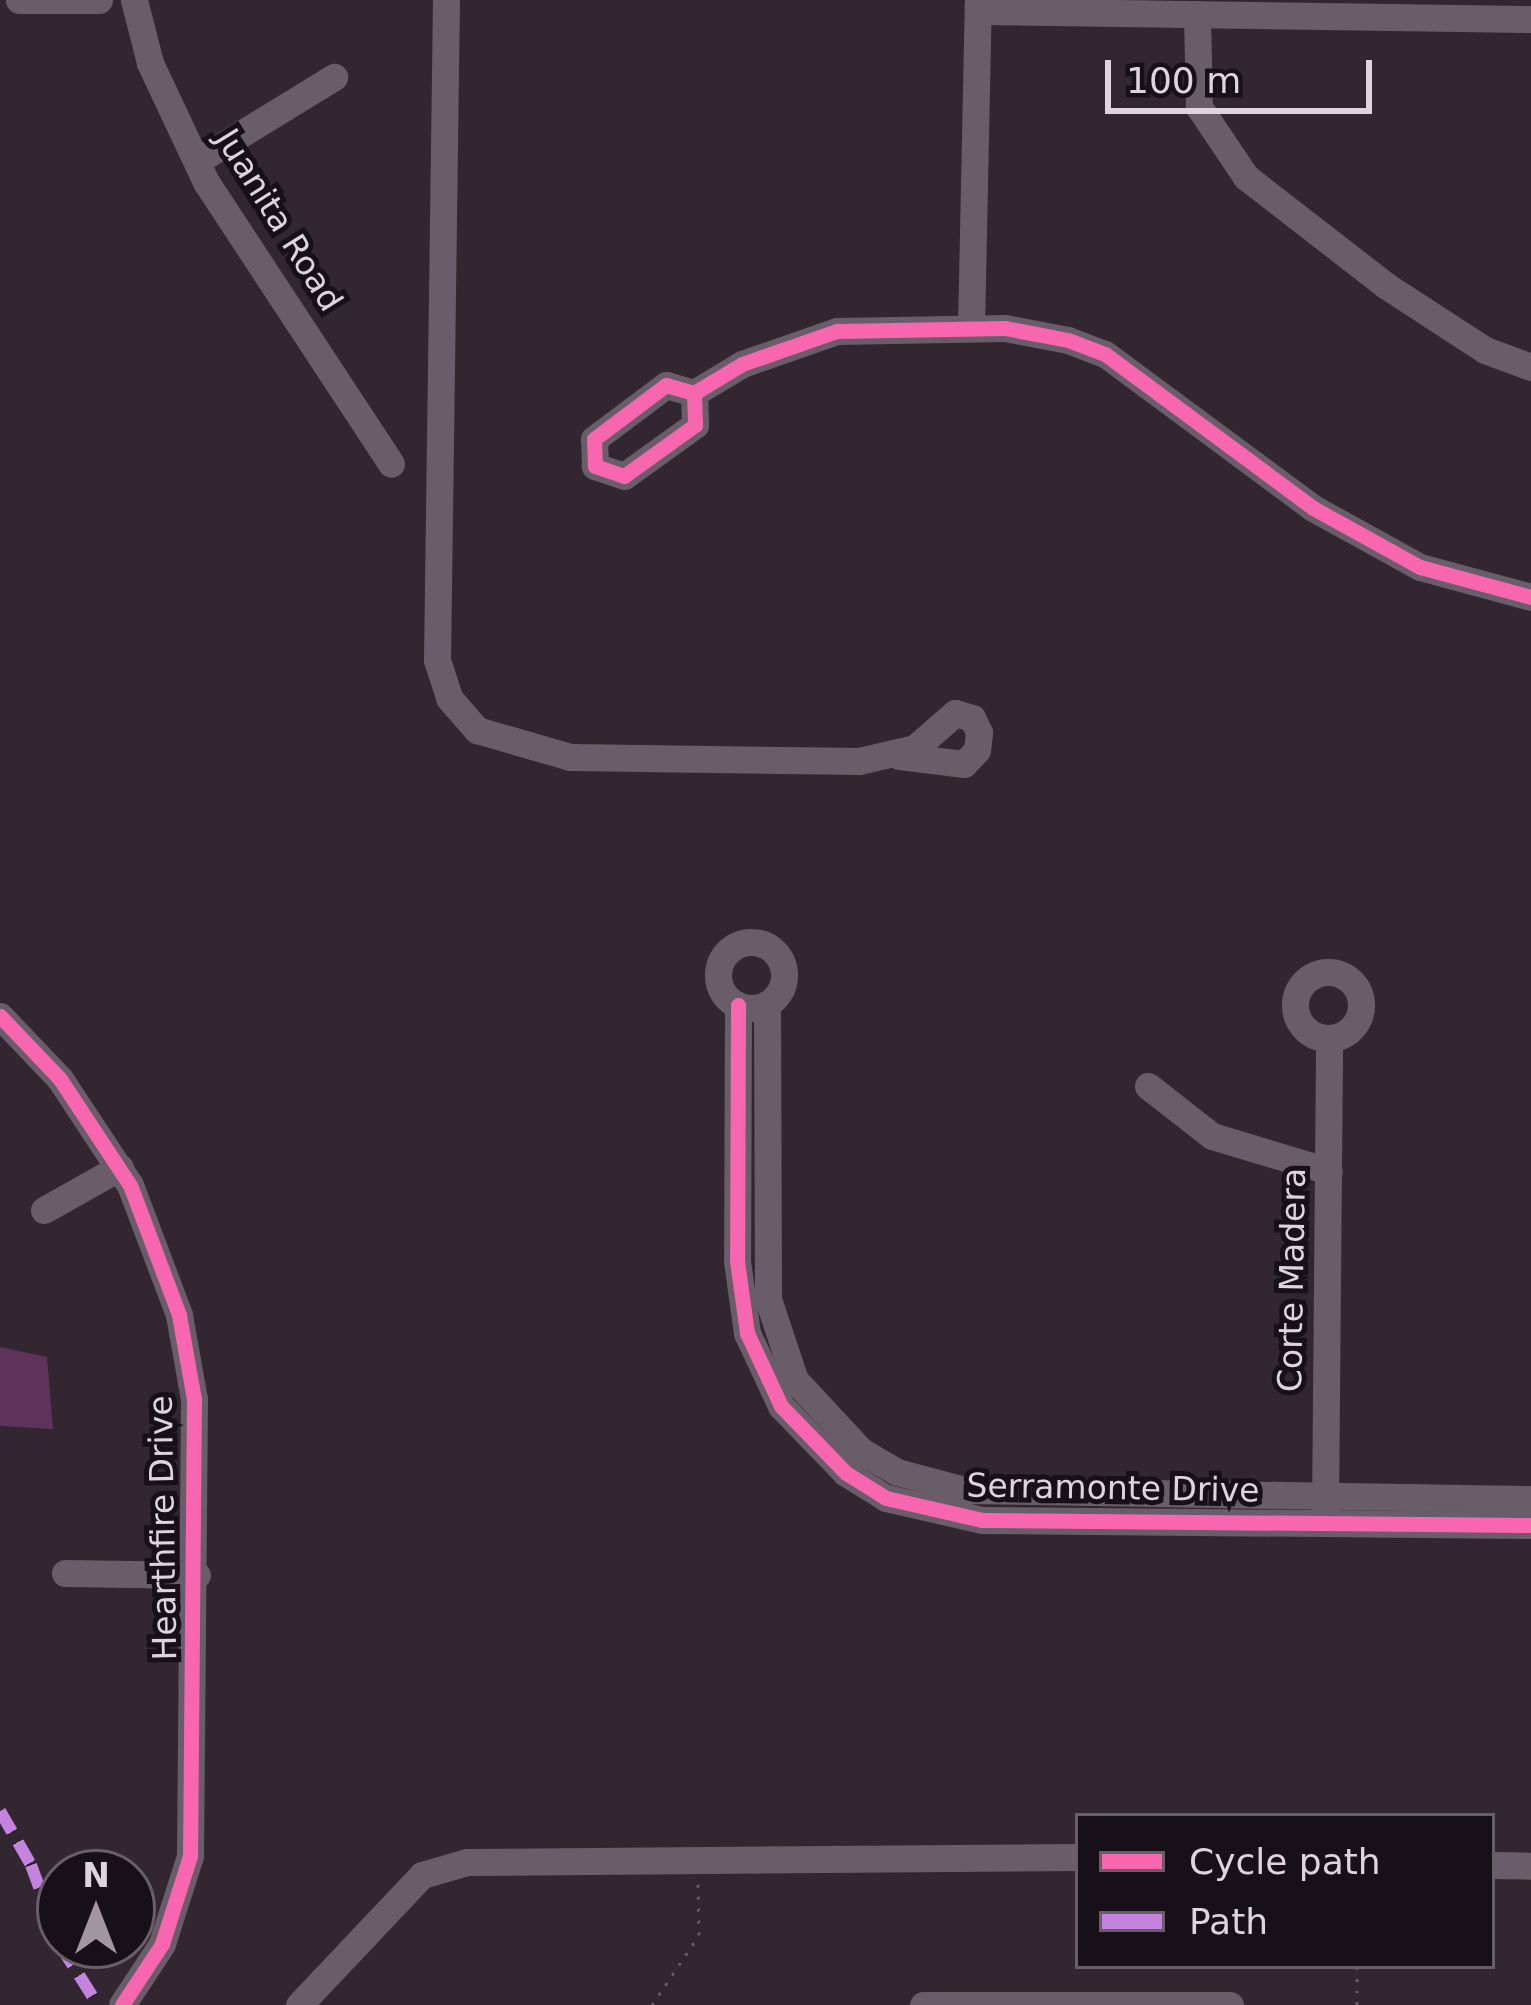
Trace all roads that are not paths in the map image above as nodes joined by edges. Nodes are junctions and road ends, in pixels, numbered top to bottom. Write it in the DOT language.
graph roads {
  1 [pos="19,0"];
  2 [pos="99,0"];
  3 [pos="134,0"];
  4 [pos="446,0"];
  5 [pos="978,6"];
  6 [pos="1197,14"];
  7 [pos="1531,19"];
  8 [pos="334,77"];
  9 [pos="197,161"];
  10 [pos="971,328"];
  11 [pos="1531,367"];
  12 [pos="694,393"];
  13 [pos="391,464"];
  14 [pos="1531,597"];
  15 [pos="899,756"];
  16 [pos="767,1004"];
  17 [pos="738,1005"];
  18 [pos="0,1016"];
  19 [pos="1330,1037"];
  20 [pos="1148,1086"];
  21 [pos="120,1167"];
  22 [pos="1329,1171"];
  23 [pos="750,1186"];
  24 [pos="44,1210"];
  25 [pos="1531,1498"];
  26 [pos="1325,1509"];
  27 [pos="1531,1525"];
  28 [pos="65,1574"];
  29 [pos="196,1575"];
  30 [pos="1075,1857"];
  31 [pos="1495,1865"];
  32 [pos="1531,1866"];
  33 [pos="129,2003"];
  34 [pos="299,2005"];
  35 [pos="923,2005"];
  36 [pos="1231,2005"];
  1 -- 2 [label="street"];
  3 -- 9 [label="street, Juanita Road"];
  4 -- 15 [label="street"];
  5 -- 6 [label="street"];
  5 -- 10 [label="street"];
  6 -- 7 [label="street"];
  6 -- 11 [label="street"];
  8 -- 9 [label="street"];
  9 -- 13 [label="street, Juanita Road"];
  10 -- 12 [label="street"];
  10 -- 14 [label="street"];
  16 -- 17 [label="street"];
  16 -- 17 [label="street, Serramonte Drive"];
  16 -- 23 [label="street, Serramonte Drive"];
  17 -- 23 [label="street, Serramonte Drive"];
  18 -- 21 [label="street, Hearthfire Drive"];
  19 -- 22 [label="street, Corte Madera"];
  20 -- 22 [label="street"];
  21 -- 24 [label="street"];
  21 -- 29 [label="street, Hearthfire Drive"];
  22 -- 26 [label="street, Corte Madera"];
  23 -- 26 [label="street, Serramonte Drive"];
  25 -- 26 [label="street, Serramonte Drive"];
  26 -- 27 [label="street, Serramonte Drive"];
  28 -- 29 [label="street"];
  29 -- 33 [label="street, Hearthfire Drive"];
  30 -- 34 [label="street"];
  31 -- 32 [label="street"];
  35 -- 36 [label="street"];
}
